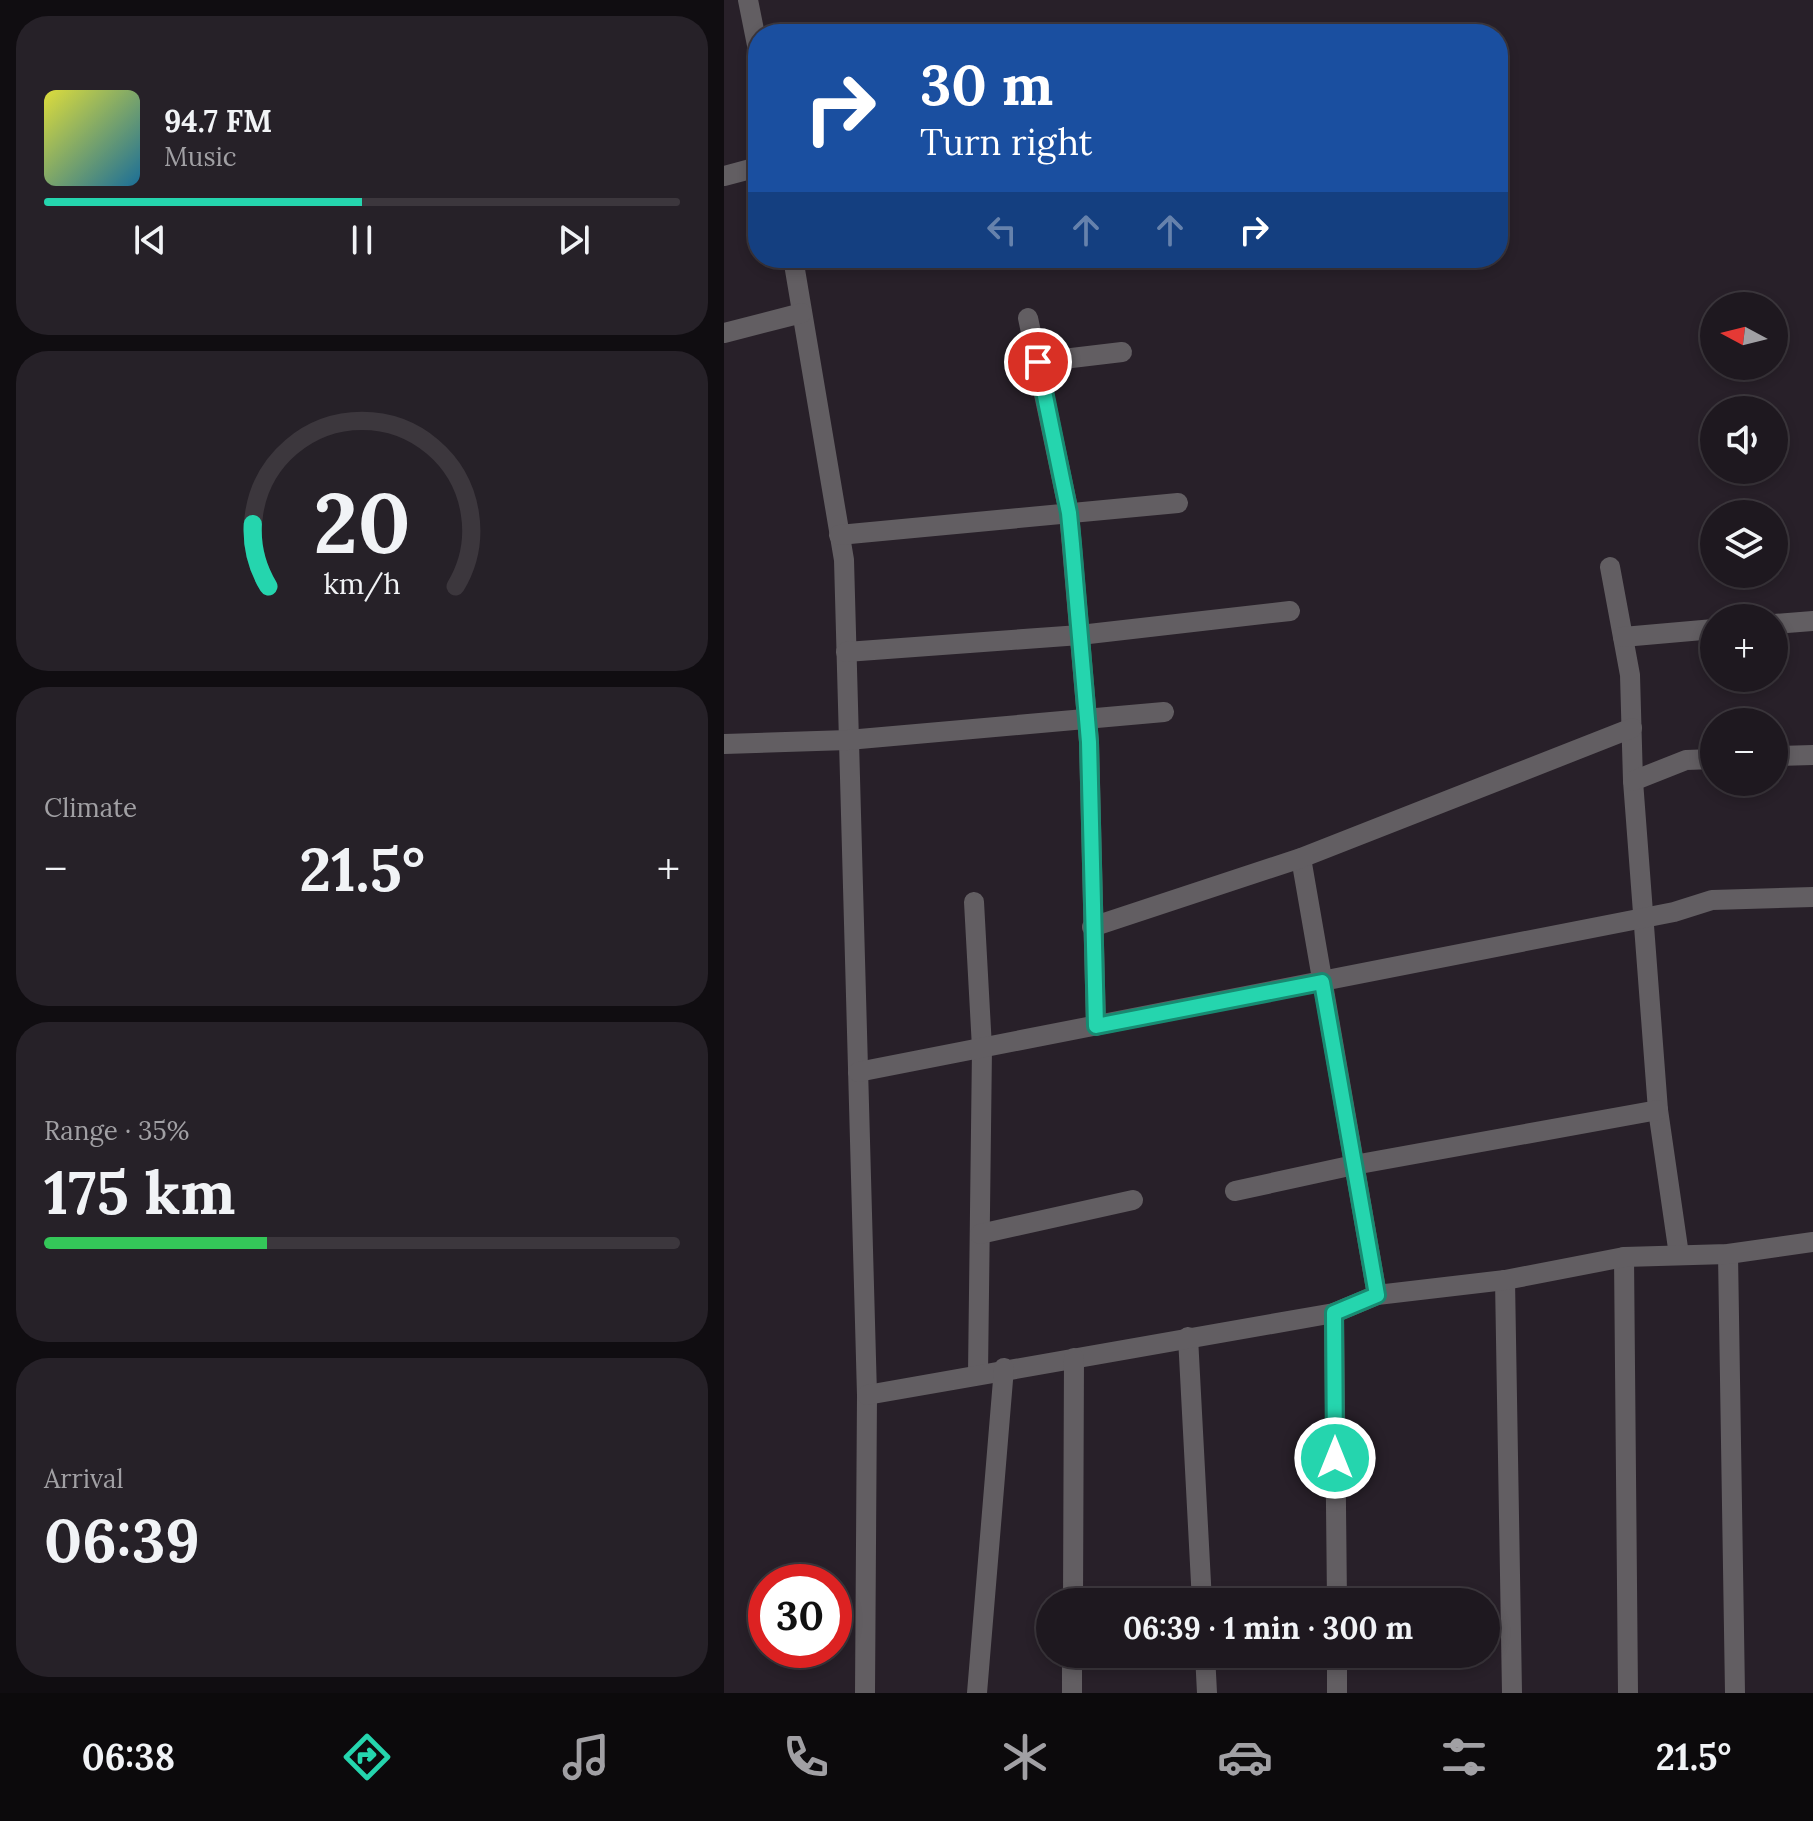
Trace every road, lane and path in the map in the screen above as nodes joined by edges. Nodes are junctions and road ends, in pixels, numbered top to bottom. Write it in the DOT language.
graph roads {
  1 [pos="748,0"];
  2 [pos="753,24"];
  3 [pos="748,170"];
  4 [pos="724,176"];
  5 [pos="795,268"];
  6 [pos="802,313"];
  7 [pos="1028,318"];
  8 [pos="724,333"];
  9 [pos="1122,352"];
  10 [pos="1038,362"];
  11 [pos="1178,503"];
  12 [pos="1069,513"];
  13 [pos="839,535"];
  14 [pos="1610,567"];
  15 [pos="1290,611"];
  16 [pos="1813,621"];
  17 [pos="1788,623"];
  18 [pos="1700,630"];
  19 [pos="1080,635"];
  20 [pos="1623,637"];
  21 [pos="846,652"];
  22 [pos="1164,712"];
  23 [pos="1087,719"];
  24 [pos="1632,728"];
  25 [pos="848,740"];
  26 [pos="724,744"];
  27 [pos="1813,755"];
  28 [pos="1788,756"];
  29 [pos="1700,760"];
  30 [pos="1633,781"];
  31 [pos="1301,858"];
  32 [pos="1813,897"];
  33 [pos="974,902"];
  34 [pos="1644,918"];
  35 [pos="1092,927"];
  36 [pos="1322,982"];
  37 [pos="1096,1026"];
  38 [pos="982,1048"];
  39 [pos="858,1072"];
  40 [pos="1658,1110"];
  41 [pos="1354,1165"];
  42 [pos="1235,1191"];
  43 [pos="1133,1200"];
  44 [pos="980,1234"];
  45 [pos="1813,1242"];
  46 [pos="1728,1254"];
  47 [pos="1679,1255"];
  48 [pos="1624,1257"];
  49 [pos="1505,1280"];
  50 [pos="1377,1295"];
  51 [pos="1334,1313"];
  52 [pos="1188,1337"];
  53 [pos="1074,1358"];
  54 [pos="1004,1368"];
  55 [pos="978,1374"];
  56 [pos="867,1395"];
  57 [pos="1073,1588"];
  58 [pos="1201,1588"];
  59 [pos="1337,1588"];
  60 [pos="1072,1668"];
  61 [pos="1206,1668"];
  62 [pos="1337,1668"];
  63 [pos="865,1693"];
  64 [pos="977,1693"];
  65 [pos="1072,1693"];
  66 [pos="1207,1693"];
  67 [pos="1337,1693"];
  68 [pos="1512,1693"];
  69 [pos="1628,1693"];
  70 [pos="1735,1693"];
  1 -- 2 [label="street"];
  3 -- 4 [label="street"];
  5 -- 6 [label="street"];
  6 -- 8 [label="street"];
  6 -- 13 [label="street"];
  7 -- 10 [label="street"];
  9 -- 10 [label="street"];
  10 -- 12 [label="street"];
  11 -- 12 [label="street"];
  12 -- 13 [label="street"];
  12 -- 19 [label="street"];
  13 -- 21 [label="street"];
  14 -- 20 [label="street"];
  15 -- 19 [label="street"];
  16 -- 17 [label="street"];
  18 -- 20 [label="street"];
  19 -- 21 [label="street"];
  19 -- 23 [label="street"];
  20 -- 24 [label="street"];
  21 -- 25 [label="street"];
  22 -- 23 [label="street"];
  23 -- 25 [label="street"];
  23 -- 35 [label="street"];
  24 -- 30 [label="street"];
  24 -- 31 [label="street"];
  25 -- 26 [label="street"];
  25 -- 39 [label="street"];
  27 -- 28 [label="street"];
  29 -- 30 [label="street"];
  30 -- 34 [label="street"];
  31 -- 35 [label="street"];
  31 -- 36 [label="street"];
  32 -- 34 [label="street"];
  33 -- 38 [label="street"];
  34 -- 36 [label="street"];
  34 -- 40 [label="street"];
  35 -- 37 [label="street"];
  36 -- 37 [label="street"];
  36 -- 41 [label="street"];
  37 -- 38 [label="street"];
  38 -- 39 [label="street"];
  38 -- 44 [label="street"];
  39 -- 56 [label="street"];
  40 -- 41 [label="street"];
  40 -- 47 [label="street"];
  41 -- 42 [label="street"];
  41 -- 50 [label="street"];
  43 -- 44 [label="street"];
  44 -- 55 [label="street"];
  45 -- 46 [label="street"];
  46 -- 47 [label="street"];
  46 -- 70 [label="street"];
  47 -- 48 [label="street"];
  48 -- 49 [label="street"];
  48 -- 69 [label="street"];
  49 -- 50 [label="street"];
  49 -- 68 [label="street"];
  50 -- 51 [label="street"];
  51 -- 52 [label="street"];
  51 -- 59 [label="street"];
  52 -- 53 [label="street"];
  52 -- 58 [label="street"];
  53 -- 54 [label="street"];
  53 -- 57 [label="street"];
  54 -- 55 [label="street"];
  54 -- 64 [label="street"];
  55 -- 56 [label="street"];
  56 -- 63 [label="street"];
  60 -- 65 [label="street"];
  61 -- 66 [label="street"];
  62 -- 67 [label="street"];
}
